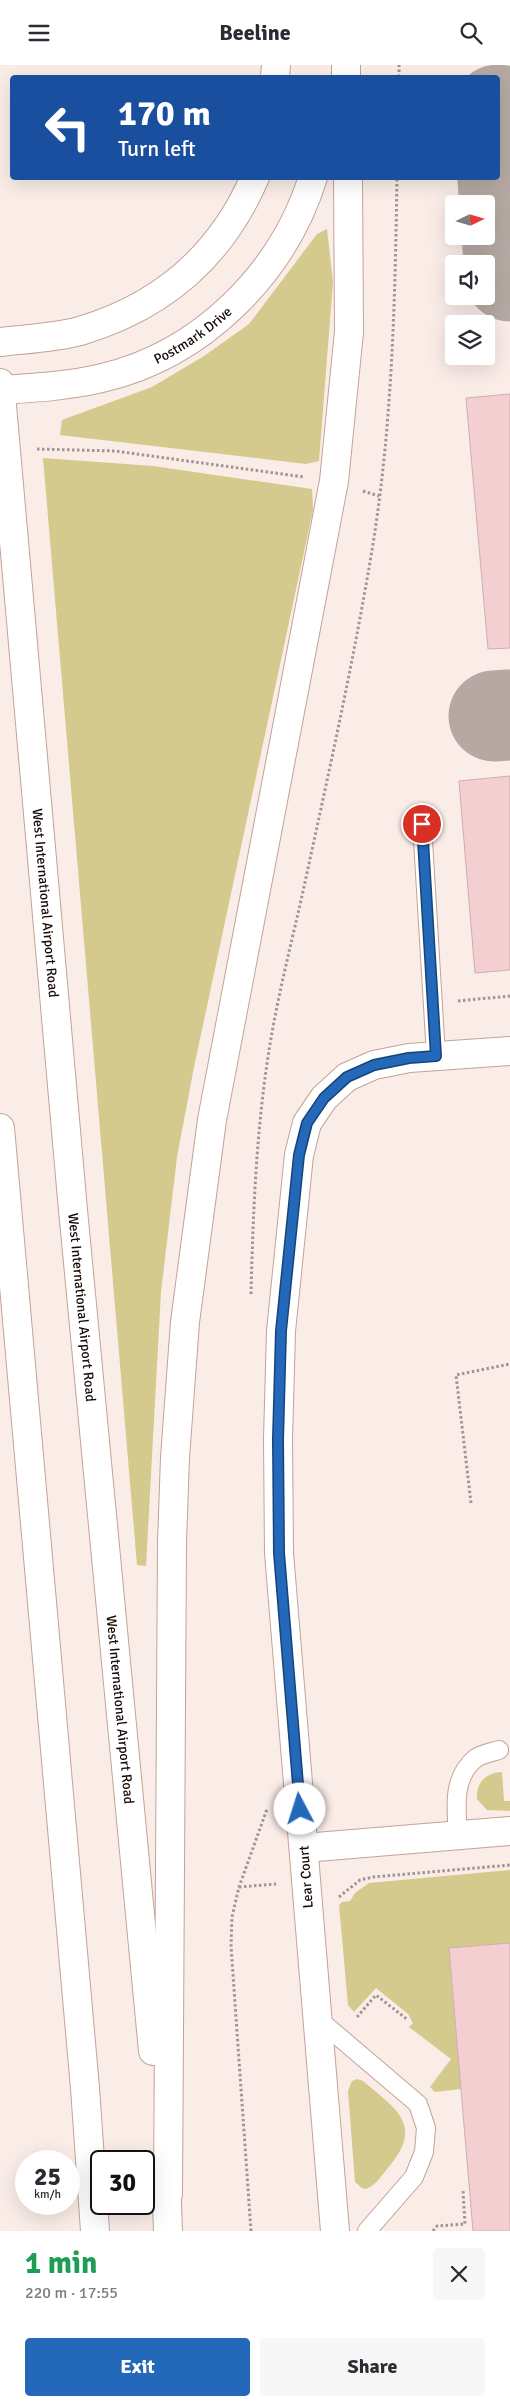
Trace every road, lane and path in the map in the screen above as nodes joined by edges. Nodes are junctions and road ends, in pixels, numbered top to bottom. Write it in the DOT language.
graph roads {
  1 [pos="254,180"];
  2 [pos="312,180"];
  3 [pos="348,180"];
  4 [pos="397,180"];
  5 [pos="0,342"];
  6 [pos="0,383"];
  7 [pos="0,390"];
  8 [pos="4,450"];
  9 [pos="334,481"];
  10 [pos="379,496"];
  11 [pos="422,824"];
  12 [pos="510,996"];
  13 [pos="458,1001"];
  14 [pos="510,1051"];
  15 [pos="436,1056"];
  16 [pos="0,1128"];
  17 [pos="250,1299"];
  18 [pos="510,1364"];
  19 [pos="471,1503"];
  20 [pos="499,1750"];
  21 [pos="267,1804"];
  22 [pos="510,1831"];
  23 [pos="458,1835"];
  24 [pos="304,1848"];
  25 [pos="510,1865"];
  26 [pos="338,1897"];
  27 [pos="349,2015"];
  28 [pos="318,2019"];
  29 [pos="408,2020"];
  30 [pos="463,2191"];
  31 [pos="168,2194"];
  32 [pos="95,2231"];
  33 [pos="168,2231"];
  34 [pos="251,2231"];
  35 [pos="335,2231"];
  36 [pos="367,2231"];
  37 [pos="433,2231"];
  1 -- 5 [label="main road"];
  2 -- 7 [label="main road, Postmark Drive"];
  3 -- 9 [label="main road"];
  4 -- 10 [label="path"];
  6 -- 7 [label="main road, West International Airport Road"];
  7 -- 8 [label="main road, West International Airport Road"];
  8 -- 9 [label="path"];
  8 -- 31 [label="main road, West International Airport Road"];
  9 -- 10 [label="path"];
  9 -- 31 [label="main road"];
  10 -- 17 [label="path"];
  11 -- 15 [label="lane"];
  12 -- 13 [label="path"];
  14 -- 15 [label="main road, Lear Court"];
  15 -- 24 [label="main road, Lear Court"];
  16 -- 32 [label="main road"];
  18 -- 19 [label="path"];
  20 -- 23 [label="lane"];
  21 -- 34 [label="path"];
  22 -- 23 [label="main road"];
  23 -- 24 [label="main road"];
  24 -- 28 [label="main road, Lear Court"];
  25 -- 26 [label="path"];
  27 -- 29 [label="path"];
  28 -- 35 [label="main road, Lear Court"];
  28 -- 36 [label="lane"];
  30 -- 37 [label="path"];
  31 -- 33 [label="main road, West International Airport Road"];
}
